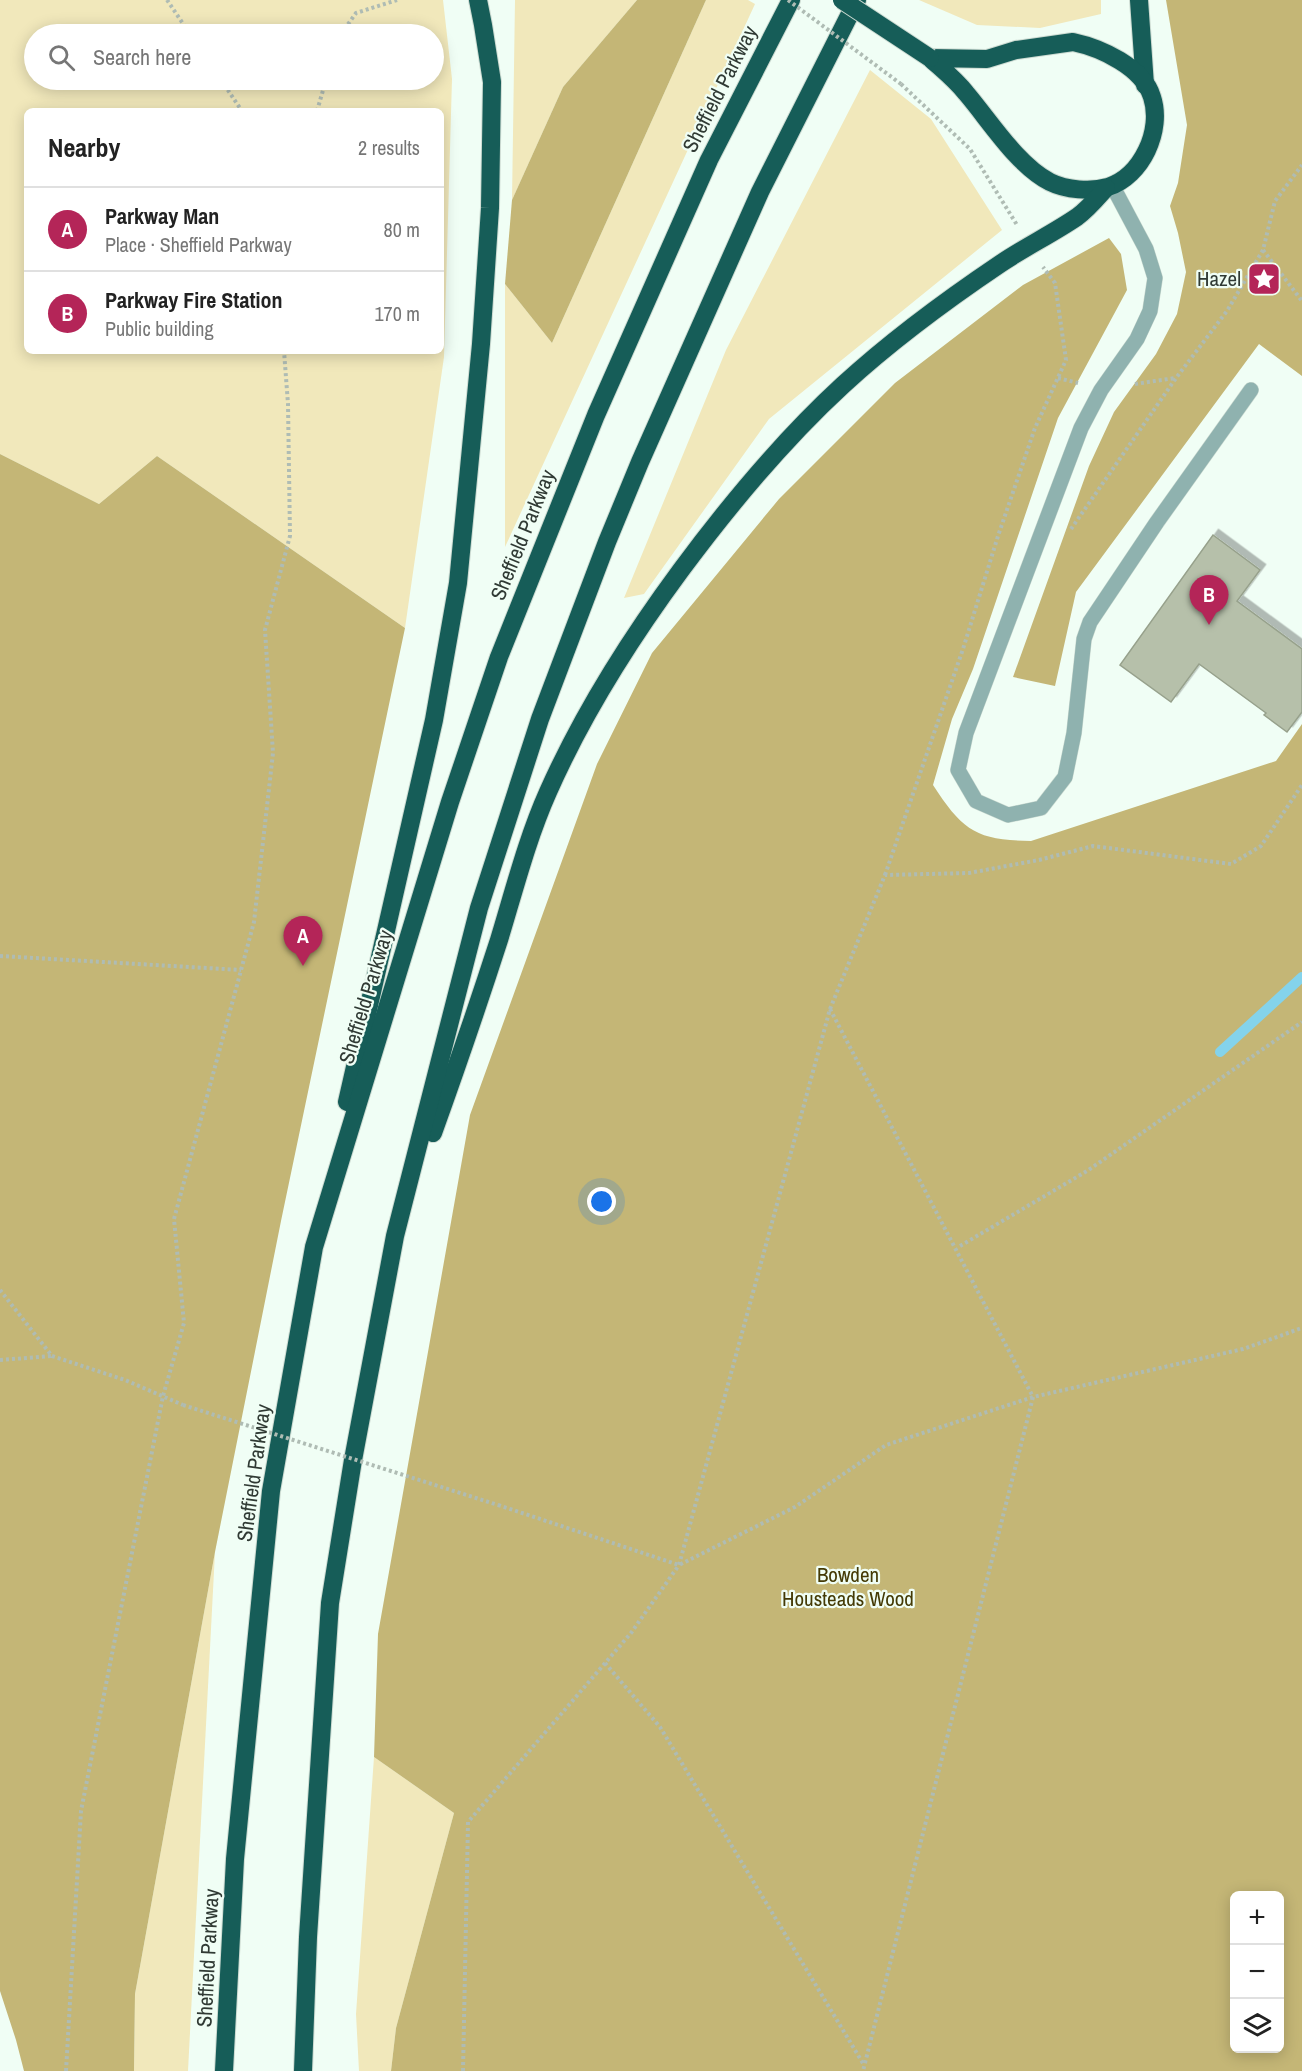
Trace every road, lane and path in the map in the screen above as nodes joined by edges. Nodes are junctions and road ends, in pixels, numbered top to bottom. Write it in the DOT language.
graph roads {
  1 [pos="167,0"];
  2 [pos="397,0"];
  3 [pos="478,0"];
  4 [pos="789,0"];
  5 [pos="842,0"];
  6 [pos="857,0"];
  7 [pos="1139,0"];
  8 [pos="183,24"];
  9 [pos="348,24"];
  10 [pos="930,58"];
  11 [pos="1145,85"];
  12 [pos="228,90"];
  13 [pos="323,90"];
  14 [pos="240,108"];
  15 [pos="317,108"];
  16 [pos="1302,165"];
  17 [pos="1109,186"];
  18 [pos="1027,246"];
  19 [pos="1263,250"];
  20 [pos="1302,301"];
  21 [pos="284,354"];
  22 [pos="1251,390"];
  23 [pos="1070,531"];
  24 [pos="1302,785"];
  25 [pos="885,876"];
  26 [pos="0,956"];
  27 [pos="241,970"];
  28 [pos="830,1009"];
  29 [pos="1302,1022"];
  30 [pos="396,1236"];
  31 [pos="960,1246"];
  32 [pos="314,1247"];
  33 [pos="0,1290"];
  34 [pos="1302,1328"];
  35 [pos="52,1356"];
  36 [pos="0,1360"];
  37 [pos="163,1396"];
  38 [pos="1033,1397"];
  39 [pos="679,1565"];
  40 [pos="605,1663"];
  41 [pos="864,2068"];
  42 [pos="66,2071"];
  43 [pos="224,2071"];
  44 [pos="303,2071"];
  45 [pos="463,2071"];
  1 -- 8 [label="path"];
  2 -- 9 [label="path"];
  3 -- 32 [label="highway"];
  4 -- 18 [label="path, bridge"];
  4 -- 32 [label="highway, Sheffield Parkway"];
  5 -- 10 [label="highway, bridge"];
  6 -- 30 [label="highway"];
  7 -- 11 [label="highway"];
  10 -- 11 [label="highway"];
  10 -- 17 [label="highway"];
  11 -- 17 [label="highway"];
  12 -- 14 [label="path"];
  13 -- 15 [label="path"];
  16 -- 19 [label="path"];
  17 -- 18 [label="highway"];
  17 -- 22 [label="lane"];
  18 -- 25 [label="path"];
  18 -- 30 [label="highway"];
  19 -- 20 [label="path"];
  19 -- 23 [label="path"];
  21 -- 27 [label="path"];
  24 -- 25 [label="path"];
  25 -- 28 [label="path"];
  26 -- 27 [label="path"];
  27 -- 37 [label="path"];
  28 -- 38 [label="path"];
  28 -- 39 [label="path"];
  29 -- 31 [label="path"];
  30 -- 44 [label="highway"];
  32 -- 43 [label="highway, Sheffield Parkway"];
  33 -- 35 [label="path"];
  34 -- 38 [label="path"];
  35 -- 36 [label="path"];
  35 -- 37 [label="path"];
  37 -- 39 [label="path, bridge"];
  37 -- 42 [label="path"];
  38 -- 39 [label="path"];
  38 -- 41 [label="path"];
  39 -- 40 [label="path"];
  40 -- 41 [label="path"];
  40 -- 45 [label="path"];
}
